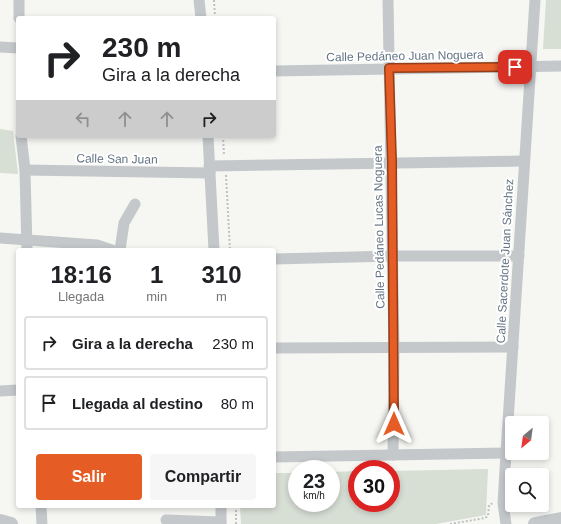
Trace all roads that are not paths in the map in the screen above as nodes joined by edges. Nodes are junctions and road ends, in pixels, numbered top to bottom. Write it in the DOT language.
graph roads {
  1 [pos="19,0"];
  2 [pos="199,0"];
  3 [pos="388,0"];
  4 [pos="535,0"];
  5 [pos="19,16"];
  6 [pos="201,16"];
  7 [pos="0,47"];
  8 [pos="16,48"];
  9 [pos="561,66"];
  10 [pos="530,67"];
  11 [pos="389,68"];
  12 [pos="276,71"];
  13 [pos="21,138"];
  14 [pos="208,138"];
  15 [pos="524,161"];
  16 [pos="392,162"];
  17 [pos="210,169"];
  18 [pos="25,170"];
  19 [pos="134,204"];
  20 [pos="0,238"];
  21 [pos="27,245"];
  22 [pos="106,248"];
  23 [pos="120,248"];
  24 [pos="214,248"];
  25 [pos="392,256"];
  26 [pos="519,256"];
  27 [pos="276,259"];
  28 [pos="513,347"];
  29 [pos="276,348"];
  30 [pos="394,348"];
  31 [pos="16,390"];
  32 [pos="0,391"];
  33 [pos="508,416"];
  34 [pos="505,453"];
  35 [pos="393,454"];
  36 [pos="276,457"];
  37 [pos="41,508"];
  38 [pos="221,508"];
  39 [pos="508,512"];
  40 [pos="561,519"];
  41 [pos="166,520"];
  42 [pos="0,521"];
  43 [pos="221,523"];
  44 [pos="561,523"];
  45 [pos="11,524"];
  46 [pos="42,524"];
  47 [pos="506,524"];
  48 [pos="535,524"];
  49 [pos="552,524"];
  1 -- 5 [label="street"];
  2 -- 6 [label="street"];
  3 -- 11 [label="street, Calle Pedáneo Lucas Noguera"];
  4 -- 10 [label="street, Calle Sacerdote Juan Sánchez"];
  7 -- 8 [label="street"];
  9 -- 10 [label="street, Calle Pedáneo Juan Noguera"];
  10 -- 11 [label="street, Calle Pedáneo Juan Noguera"];
  10 -- 15 [label="street, Calle Sacerdote Juan Sánchez"];
  11 -- 12 [label="street, Calle Pedáneo Juan Noguera"];
  11 -- 16 [label="street, Calle Pedáneo Lucas Noguera"];
  13 -- 18 [label="street"];
  14 -- 17 [label="street"];
  15 -- 16 [label="street, Calle San Juan"];
  15 -- 26 [label="street, Calle Sacerdote Juan Sánchez"];
  16 -- 17 [label="street, Calle San Juan"];
  16 -- 25 [label="street, Calle Pedáneo Lucas Noguera"];
  17 -- 18 [label="street, Calle San Juan"];
  17 -- 24 [label="street"];
  18 -- 21 [label="street"];
  19 -- 23 [label="street"];
  20 -- 21 [label="street"];
  21 -- 22 [label="street"];
  25 -- 26 [label="street"];
  25 -- 27 [label="street"];
  25 -- 30 [label="street, Calle Pedáneo Lucas Noguera"];
  26 -- 28 [label="street, Calle Sacerdote Juan Sánchez"];
  28 -- 30 [label="street"];
  28 -- 33 [label="street, Calle Sacerdote Juan Sánchez"];
  29 -- 30 [label="street"];
  30 -- 35 [label="street, Calle Pedáneo Lucas Noguera"];
  31 -- 32 [label="street"];
  34 -- 35 [label="street"];
  35 -- 36 [label="street"];
  37 -- 46 [label="street"];
  38 -- 43 [label="street"];
  39 -- 47 [label="street, Calle Sacerdote Juan Sánchez"];
  40 -- 48 [label="street"];
  41 -- 43 [label="street"];
  42 -- 45 [label="street"];
  44 -- 49 [label="street"];
}
